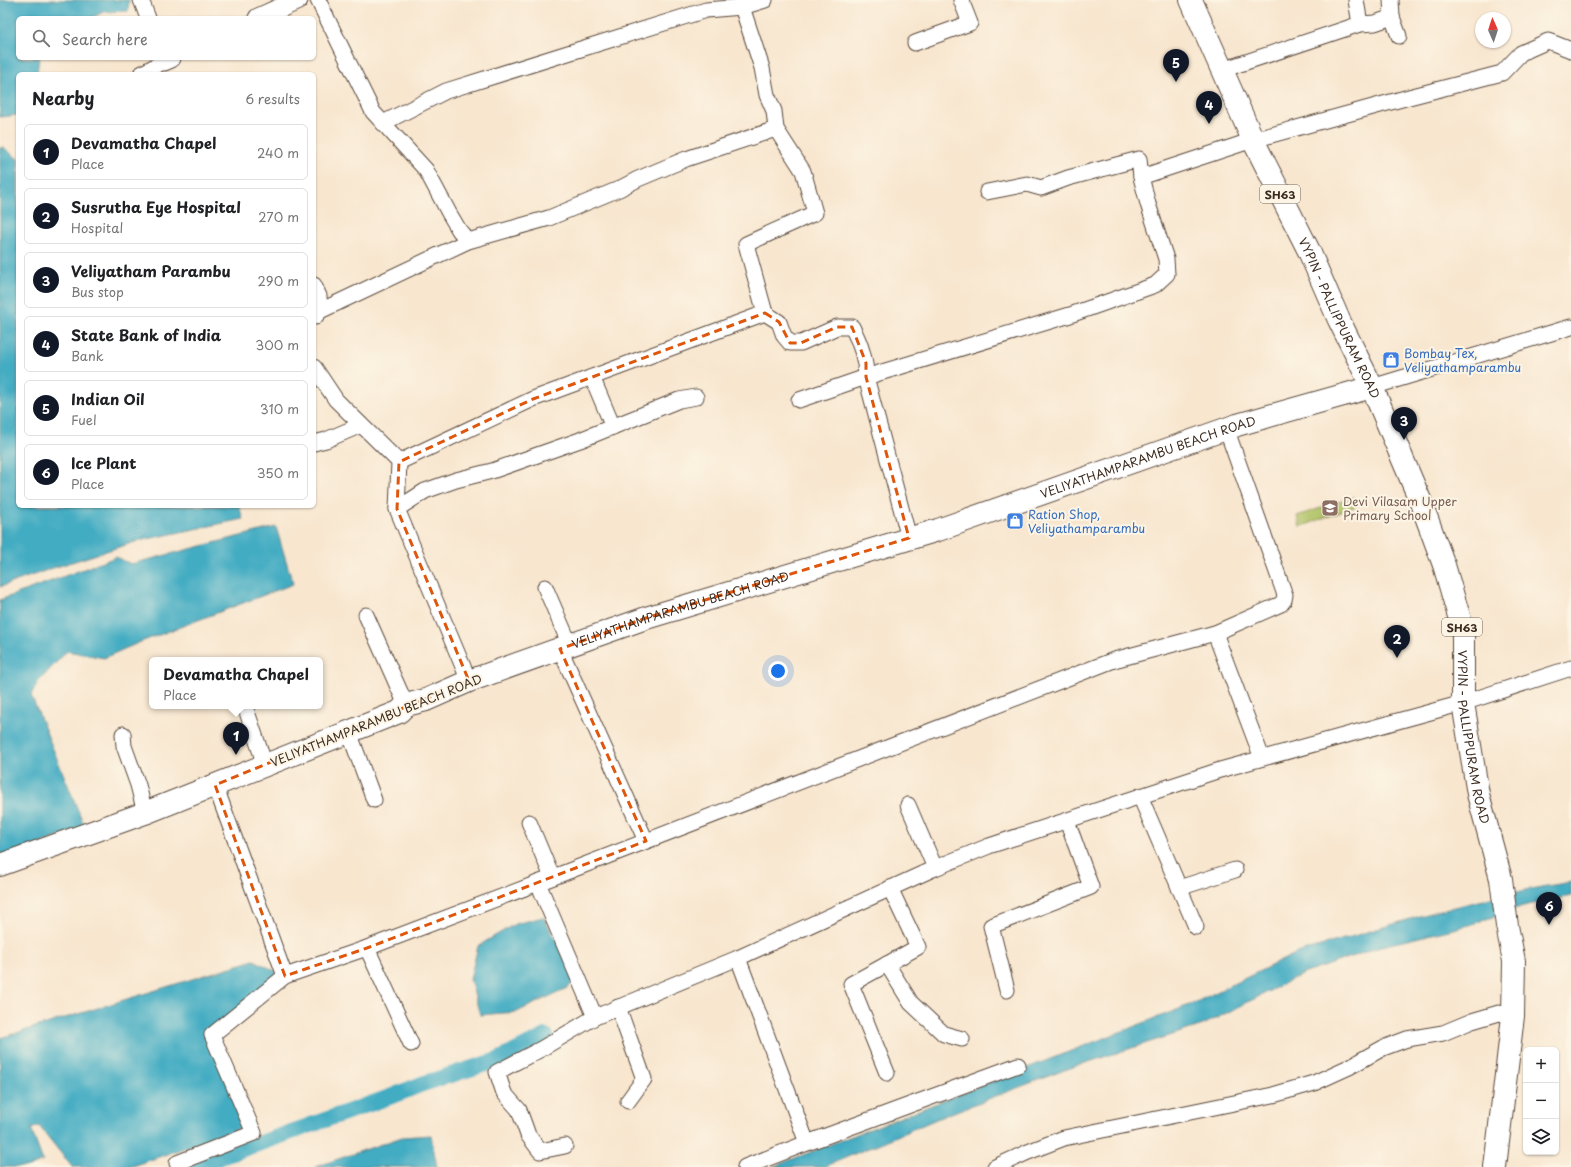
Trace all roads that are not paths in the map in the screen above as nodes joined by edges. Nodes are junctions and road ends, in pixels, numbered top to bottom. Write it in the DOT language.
graph roads {
  1 [pos="141,0"];
  2 [pos="298,0"];
  3 [pos="318,0"];
  4 [pos="764,0"];
  5 [pos="961,0"];
  6 [pos="1191,0"];
  7 [pos="1356,0"];
  8 [pos="1391,0"];
  9 [pos="742,7"];
  10 [pos="147,16"];
  11 [pos="262,16"];
  12 [pos="1392,17"];
  13 [pos="1360,24"];
  14 [pos="1399,36"];
  15 [pos="915,43"];
  16 [pos="1571,50"];
  17 [pos="167,63"];
  18 [pos="1222,70"];
  19 [pos="146,72"];
  20 [pos="383,123"];
  21 [pos="776,129"];
  22 [pos="1253,140"];
  23 [pos="1141,177"];
  24 [pos="987,192"];
  25 [pos="468,241"];
  26 [pos="316,289"];
  27 [pos="765,313"];
  28 [pos="317,314"];
  29 [pos="1571,327"];
  30 [pos="316,370"];
  31 [pos="592,377"];
  32 [pos="866,378"];
  33 [pos="1372,388"];
  34 [pos="696,396"];
  35 [pos="799,400"];
  36 [pos="361,425"];
  37 [pos="613,427"];
  38 [pos="1226,428"];
  39 [pos="316,442"];
  40 [pos="399,462"];
  41 [pos="397,509"];
  42 [pos="909,538"];
  43 [pos="545,587"];
  44 [pos="366,615"];
  45 [pos="1215,633"];
  46 [pos="565,647"];
  47 [pos="1571,668"];
  48 [pos="469,681"];
  49 [pos="1463,704"];
  50 [pos="406,705"];
  51 [pos="246,709"];
  52 [pos="349,732"];
  53 [pos="123,734"];
  54 [pos="1262,758"];
  55 [pos="265,765"];
  56 [pos="215,785"];
  57 [pos="1140,796"];
  58 [pos="374,800"];
  59 [pos="908,805"];
  60 [pos="145,813"];
  61 [pos="1067,821"];
  62 [pos="529,822"];
  63 [pos="646,841"];
  64 [pos="0,865"];
  65 [pos="935,868"];
  66 [pos="1234,870"];
  67 [pos="552,877"];
  68 [pos="538,883"];
  69 [pos="890,888"];
  70 [pos="1179,888"];
  71 [pos="1196,927"];
  72 [pos="367,948"];
  73 [pos="738,958"];
  74 [pos="887,964"];
  75 [pos="285,976"];
  76 [pos="1007,990"];
  77 [pos="618,1006"];
  78 [pos="1513,1016"];
  79 [pos="595,1017"];
  80 [pos="962,1039"];
  81 [pos="411,1044"];
  82 [pos="1018,1065"];
  83 [pos="887,1073"];
  84 [pos="628,1102"];
  85 [pos="807,1143"];
  86 [pos="565,1146"];
  87 [pos="178,1165"];
  88 [pos="745,1167"];
  89 [pos="995,1167"];
  90 [pos="1495,1167"];
  1 -- 10 [label="street"];
  2 -- 11 [label="street"];
  3 -- 20 [label="street"];
  4 -- 9 [label="street"];
  5 -- 15 [label="street"];
  6 -- 18 [label="main road, VYPIN - PALLIPPURAM ROAD / SH63"];
  7 -- 13 [label="street"];
  8 -- 12 [label="street"];
  9 -- 20 [label="street"];
  9 -- 21 [label="street"];
  12 -- 13 [label="street"];
  12 -- 14 [label="street"];
  13 -- 18 [label="street"];
  16 -- 22 [label="street"];
  17 -- 19 [label="street"];
  18 -- 22 [label="main road, VYPIN - PALLIPPURAM ROAD / SH63"];
  20 -- 25 [label="street"];
  21 -- 25 [label="street"];
  21 -- 27 [label="street"];
  22 -- 23 [label="street"];
  22 -- 33 [label="main road, VYPIN - PALLIPPURAM ROAD / SH63"];
  23 -- 24 [label="street"];
  23 -- 32 [label="street"];
  25 -- 28 [label="street"];
  26 -- 28 [label="street"];
  27 -- 31 [label="street"];
  27 -- 32 [label="street"];
  29 -- 33 [label="street"];
  30 -- 36 [label="street"];
  31 -- 37 [label="street"];
  31 -- 40 [label="street"];
  32 -- 35 [label="street"];
  32 -- 42 [label="street"];
  33 -- 38 [label="main road, VELIYATHAMPARAMBU BEACH ROAD"];
  33 -- 49 [label="main road, VYPIN - PALLIPPURAM ROAD / SH63"];
  34 -- 37 [label="street"];
  36 -- 39 [label="street"];
  36 -- 40 [label="street"];
  37 -- 41 [label="street"];
  38 -- 42 [label="main road, VELIYATHAMPARAMBU BEACH ROAD"];
  38 -- 45 [label="street"];
  40 -- 41 [label="street"];
  41 -- 48 [label="street"];
  42 -- 46 [label="main road, VELIYATHAMPARAMBU BEACH ROAD"];
  43 -- 46 [label="street"];
  44 -- 50 [label="street"];
  45 -- 54 [label="street"];
  45 -- 63 [label="street"];
  46 -- 48 [label="main road, VELIYATHAMPARAMBU BEACH ROAD"];
  46 -- 63 [label="street"];
  47 -- 49 [label="street"];
  48 -- 50 [label="main road, VELIYATHAMPARAMBU BEACH ROAD"];
  49 -- 54 [label="street"];
  49 -- 78 [label="main road, VYPIN - PALLIPPURAM ROAD / SH63"];
  50 -- 52 [label="main road, VELIYATHAMPARAMBU BEACH ROAD"];
  51 -- 55 [label="street"];
  52 -- 55 [label="main road, VELIYATHAMPARAMBU BEACH ROAD"];
  52 -- 58 [label="street"];
  53 -- 60 [label="street"];
  54 -- 57 [label="street"];
  55 -- 56 [label="main road, VELIYATHAMPARAMBU BEACH ROAD"];
  56 -- 60 [label="main road, VELIYATHAMPARAMBU BEACH ROAD"];
  56 -- 75 [label="street"];
  57 -- 61 [label="street"];
  57 -- 70 [label="street"];
  59 -- 65 [label="street"];
  60 -- 64 [label="main road, VELIYATHAMPARAMBU BEACH ROAD"];
  61 -- 65 [label="street"];
  61 -- 76 [label="street"];
  62 -- 67 [label="street"];
  63 -- 67 [label="street"];
  65 -- 69 [label="street"];
  66 -- 70 [label="street"];
  67 -- 68 [label="street"];
  68 -- 72 [label="street"];
  68 -- 79 [label="street"];
  69 -- 73 [label="street"];
  69 -- 74 [label="street"];
  70 -- 71 [label="street"];
  72 -- 75 [label="street"];
  72 -- 81 [label="street"];
  73 -- 77 [label="street"];
  73 -- 85 [label="street"];
  74 -- 80 [label="street"];
  74 -- 83 [label="street"];
  75 -- 87 [label="street"];
  77 -- 79 [label="street"];
  77 -- 84 [label="street"];
  78 -- 89 [label="street"];
  78 -- 90 [label="main road, VYPIN - PALLIPPURAM ROAD / SH63"];
  79 -- 86 [label="street"];
  82 -- 85 [label="street"];
  85 -- 88 [label="street"];
}
